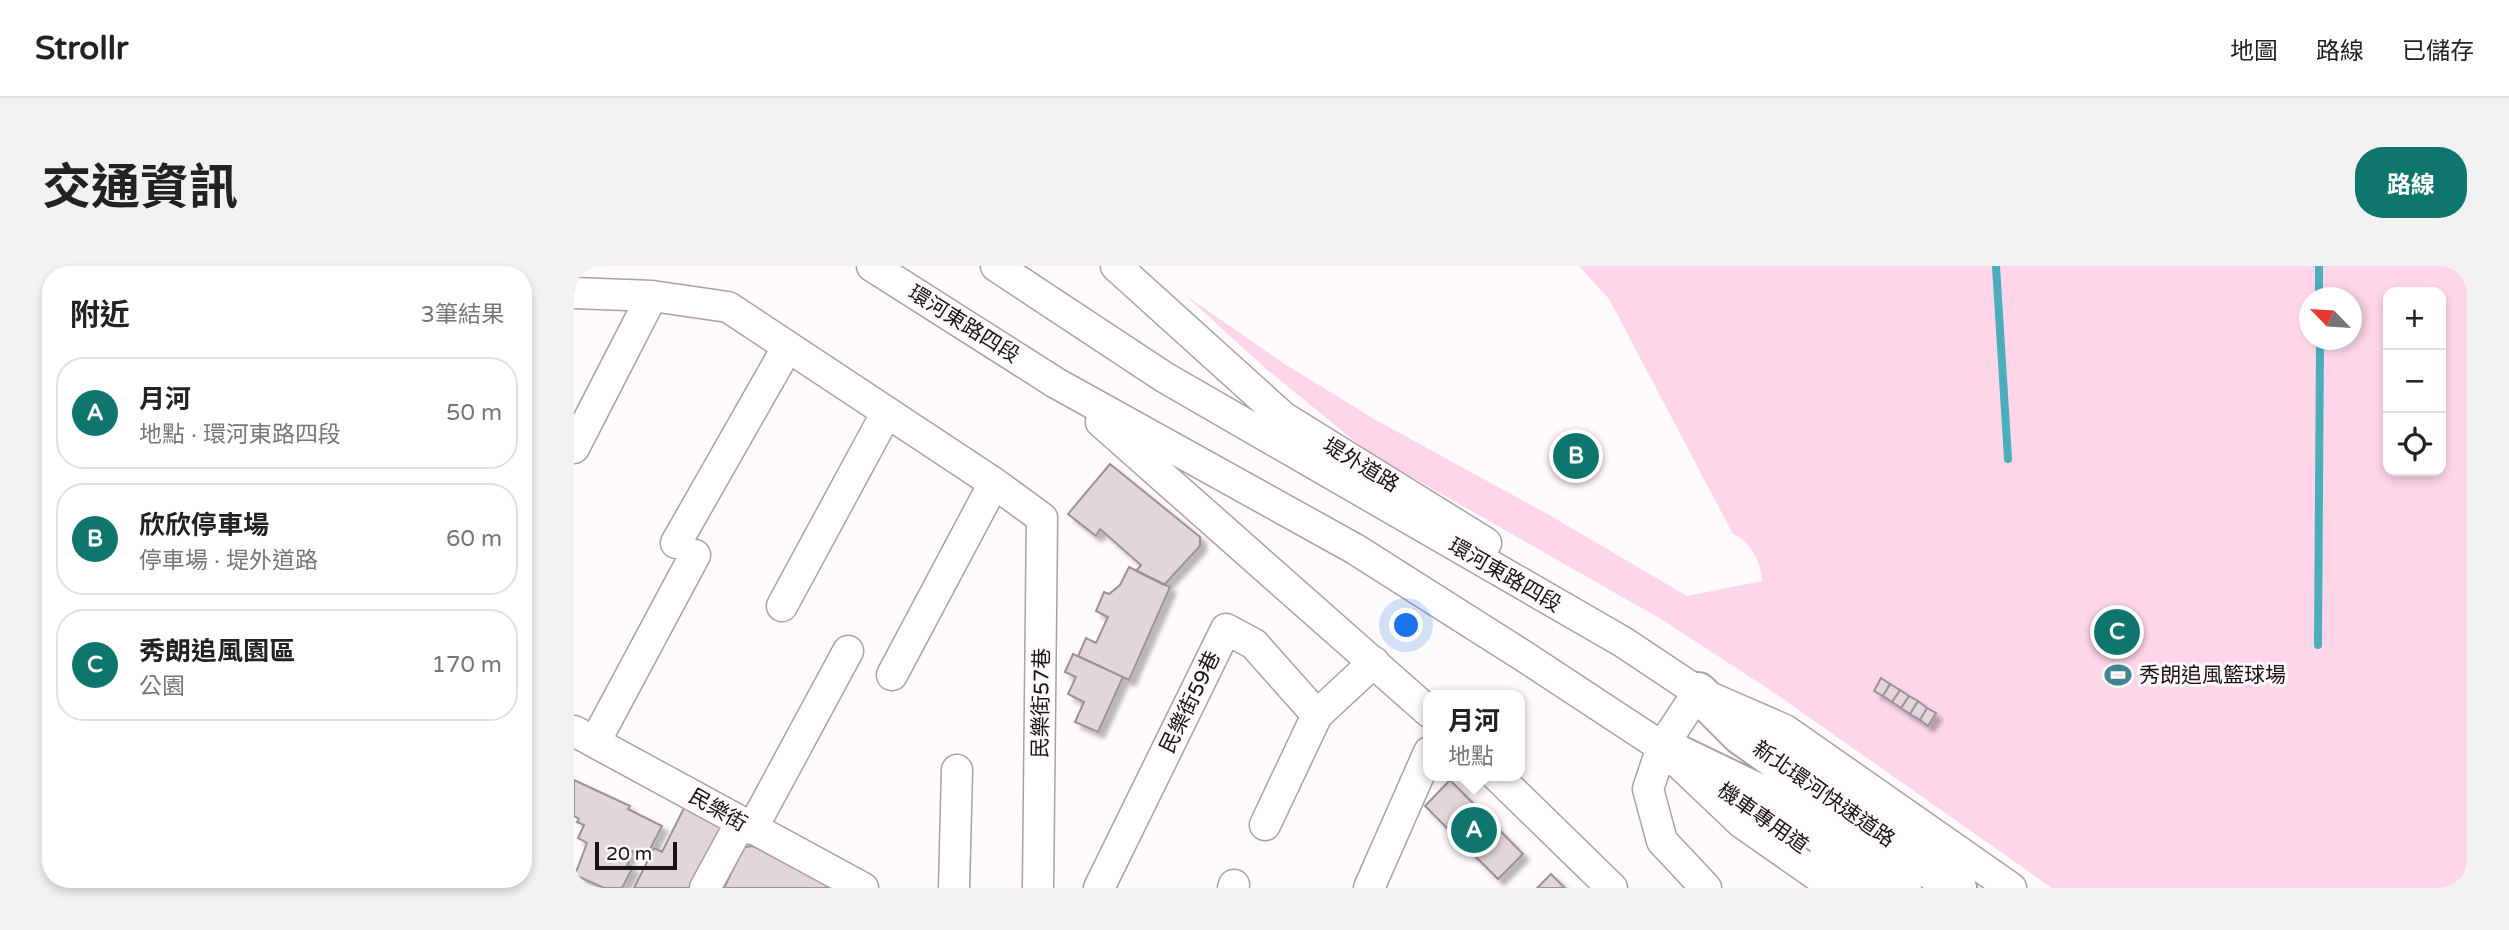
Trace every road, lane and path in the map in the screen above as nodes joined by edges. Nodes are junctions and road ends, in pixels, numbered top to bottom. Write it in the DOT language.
graph roads {
  1 [pos="872,266"];
  2 [pos="996,266"];
  3 [pos="1116,266"];
  4 [pos="574,293"];
  5 [pos="652,296"];
  6 [pos="787,348"];
  7 [pos="1056,383"];
  8 [pos="887,412"];
  9 [pos="574,448"];
  10 [pos="994,483"];
  11 [pos="782,606"];
  12 [pos="1623,642"];
  13 [pos="848,651"];
  14 [pos="1374,662"];
  15 [pos="892,675"];
  16 [pos="1698,692"];
  17 [pos="1423,707"];
  18 [pos="1317,715"];
  19 [pos="585,737"];
  20 [pos="1662,747"];
  21 [pos="1423,766"];
  22 [pos="957,770"];
  23 [pos="1502,781"];
  24 [pos="1265,825"];
  25 [pos="746,826"];
  26 [pos="705,888"];
  27 [pos="863,888"];
  28 [pos="954,888"];
  29 [pos="1038,888"];
  30 [pos="1098,888"];
  31 [pos="1369,888"];
  32 [pos="1612,888"];
  33 [pos="1706,888"];
  34 [pos="1835,888"];
  35 [pos="1864,888"];
  36 [pos="1902,888"];
  37 [pos="1957,888"];
  38 [pos="1980,888"];
  39 [pos="2011,888"];
  1 -- 7 [label="street, 環河東路四段"];
  2 -- 12 [label="street, 環河東路四段"];
  3 -- 12 [label="street, 堤外道路"];
  4 -- 5 [label="street"];
  5 -- 6 [label="street"];
  5 -- 9 [label="street"];
  6 -- 8 [label="street"];
  6 -- 19 [label="street"];
  7 -- 14 [label="street, 環河東路四段"];
  7 -- 20 [label="street, 環河東路四段"];
  8 -- 10 [label="street"];
  8 -- 11 [label="street"];
  10 -- 15 [label="street"];
  10 -- 29 [label="street, 民樂街57巷"];
  12 -- 16 [label="street, 環河東路四段"];
  13 -- 25 [label="street"];
  14 -- 17 [label="street, 環河東路四段"];
  14 -- 18 [label="street"];
  16 -- 20 [label="street"];
  16 -- 37 [label="highway, 新北環河快速道路"];
  16 -- 38 [label="street"];
  16 -- 39 [label="street, 環河東路四段"];
  18 -- 24 [label="street"];
  18 -- 30 [label="street, 民樂街59巷"];
  19 -- 25 [label="street, 民樂街"];
  20 -- 33 [label="street"];
  20 -- 34 [label="street, 環河東路四段"];
  20 -- 35 [label="street, 機車專用道"];
  20 -- 36 [label="highway, 新北環河快速道路"];
  21 -- 31 [label="street"];
  22 -- 28 [label="street"];
  23 -- 32 [label="street"];
  25 -- 26 [label="street"];
  25 -- 27 [label="street, 民樂街"];
}
